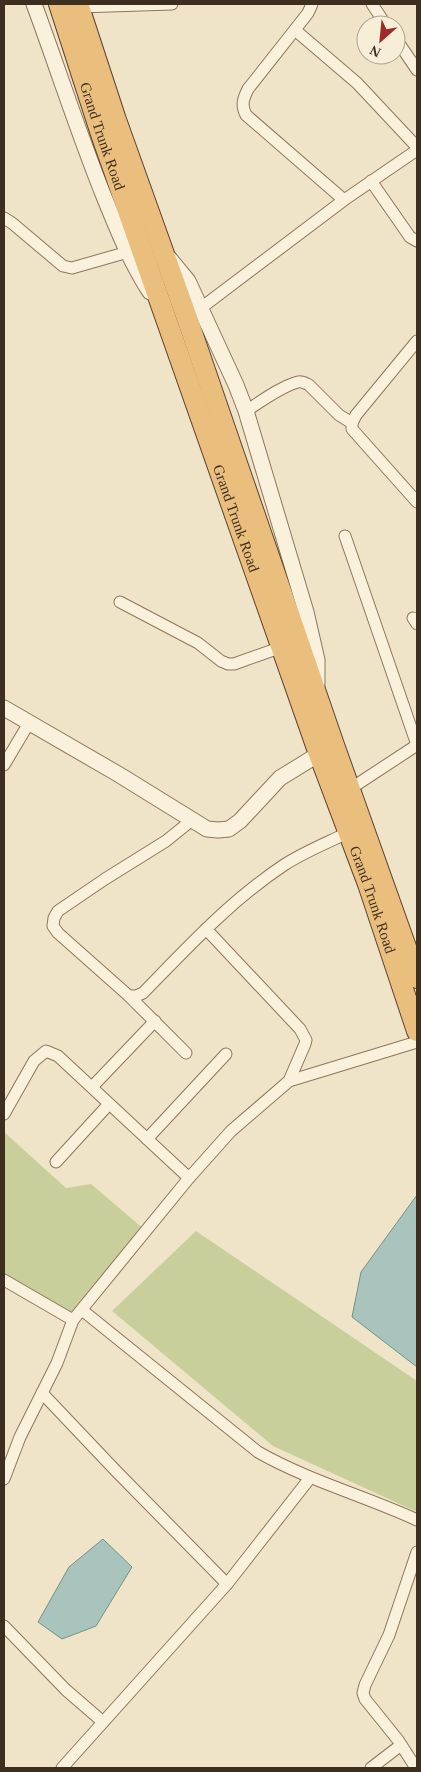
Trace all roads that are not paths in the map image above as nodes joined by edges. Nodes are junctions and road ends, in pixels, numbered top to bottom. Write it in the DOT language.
graph roads {
  1 [pos="34,4"];
  2 [pos="59,4"];
  3 [pos="172,4"];
  4 [pos="312,4"];
  5 [pos="372,4"];
  6 [pos="79,5"];
  7 [pos="379,15"];
  8 [pos="295,30"];
  9 [pos="406,54"];
  10 [pos="417,70"];
  11 [pos="417,148"];
  12 [pos="371,181"];
  13 [pos="344,200"];
  14 [pos="4,218"];
  15 [pos="417,241"];
  16 [pos="163,251"];
  17 [pos="128,252"];
  18 [pos="202,308"];
  19 [pos="164,312"];
  20 [pos="417,341"];
  21 [pos="246,411"];
  22 [pos="352,423"];
  23 [pos="417,501"];
  24 [pos="345,536"];
  25 [pos="120,602"];
  26 [pos="282,647"];
  27 [pos="317,695"];
  28 [pos="4,708"];
  29 [pos="29,723"];
  30 [pos="417,745"];
  31 [pos="319,754"];
  32 [pos="4,765"];
  33 [pos="350,790"];
  34 [pos="192,820"];
  35 [pos="349,832"];
  36 [pos="206,929"];
  37 [pos="417,978"];
  38 [pos="129,996"];
  39 [pos="154,1021"];
  40 [pos="417,1031"];
  41 [pos="417,1042"];
  42 [pos="186,1053"];
  43 [pos="226,1054"];
  44 [pos="289,1081"];
  45 [pos="92,1087"];
  46 [pos="110,1104"];
  47 [pos="4,1114"];
  48 [pos="147,1139"];
  49 [pos="56,1162"];
  50 [pos="189,1178"];
  51 [pos="4,1280"];
  52 [pos="82,1310"];
  53 [pos="73,1320"];
  54 [pos="42,1392"];
  55 [pos="6,1465"];
  56 [pos="310,1478"];
  57 [pos="4,1479"];
  58 [pos="417,1520"];
  59 [pos="417,1552"];
  60 [pos="226,1584"];
  61 [pos="4,1626"];
  62 [pos="103,1722"];
  63 [pos="401,1745"];
  64 [pos="62,1768"];
  65 [pos="372,1768"];
  66 [pos="416,1768"];
  1 -- 17 [label="street"];
  2 -- 19 [label="highway, Grand Trunk Road"];
  3 -- 6 [label="street"];
  4 -- 8 [label="street"];
  5 -- 7 [label="street"];
  6 -- 16 [label="highway, Grand Trunk Road"];
  8 -- 11 [label="street"];
  8 -- 13 [label="street"];
  9 -- 10 [label="street"];
  11 -- 12 [label="street"];
  12 -- 13 [label="street"];
  12 -- 15 [label="street"];
  13 -- 18 [label="street"];
  14 -- 17 [label="street"];
  16 -- 18 [label="street"];
  16 -- 27 [label="highway, Grand Trunk Road"];
  17 -- 19 [label="street"];
  18 -- 21 [label="street"];
  19 -- 26 [label="highway, Grand Trunk Road"];
  20 -- 22 [label="street"];
  21 -- 22 [label="street"];
  21 -- 27 [label="street"];
  22 -- 23 [label="street"];
  24 -- 30 [label="street"];
  25 -- 26 [label="street"];
  26 -- 31 [label="highway, Grand Trunk Road"];
  27 -- 33 [label="highway, Grand Trunk Road"];
  28 -- 29 [label="street"];
  29 -- 32 [label="street"];
  29 -- 34 [label="street"];
  30 -- 33 [label="street"];
  31 -- 34 [label="street"];
  31 -- 35 [label="highway, Grand Trunk Road"];
  33 -- 37 [label="highway, Grand Trunk Road"];
  34 -- 38 [label="street"];
  35 -- 36 [label="street"];
  35 -- 40 [label="highway, Grand Trunk Road"];
  36 -- 38 [label="street"];
  36 -- 44 [label="street"];
  38 -- 39 [label="street"];
  39 -- 42 [label="street"];
  39 -- 45 [label="street"];
  41 -- 44 [label="street"];
  43 -- 48 [label="street"];
  44 -- 50 [label="street"];
  45 -- 46 [label="street"];
  45 -- 47 [label="street"];
  46 -- 48 [label="street"];
  46 -- 49 [label="street"];
  48 -- 50 [label="street"];
  50 -- 52 [label="street"];
  51 -- 53 [label="street"];
  52 -- 53 [label="street"];
  52 -- 56 [label="street"];
  53 -- 54 [label="street"];
  54 -- 55 [label="street"];
  54 -- 60 [label="street"];
  55 -- 57 [label="street"];
  56 -- 58 [label="street"];
  56 -- 60 [label="street"];
  59 -- 63 [label="street"];
  60 -- 62 [label="street"];
  61 -- 62 [label="street"];
  62 -- 64 [label="street"];
  63 -- 65 [label="street"];
  63 -- 66 [label="street"];
}
